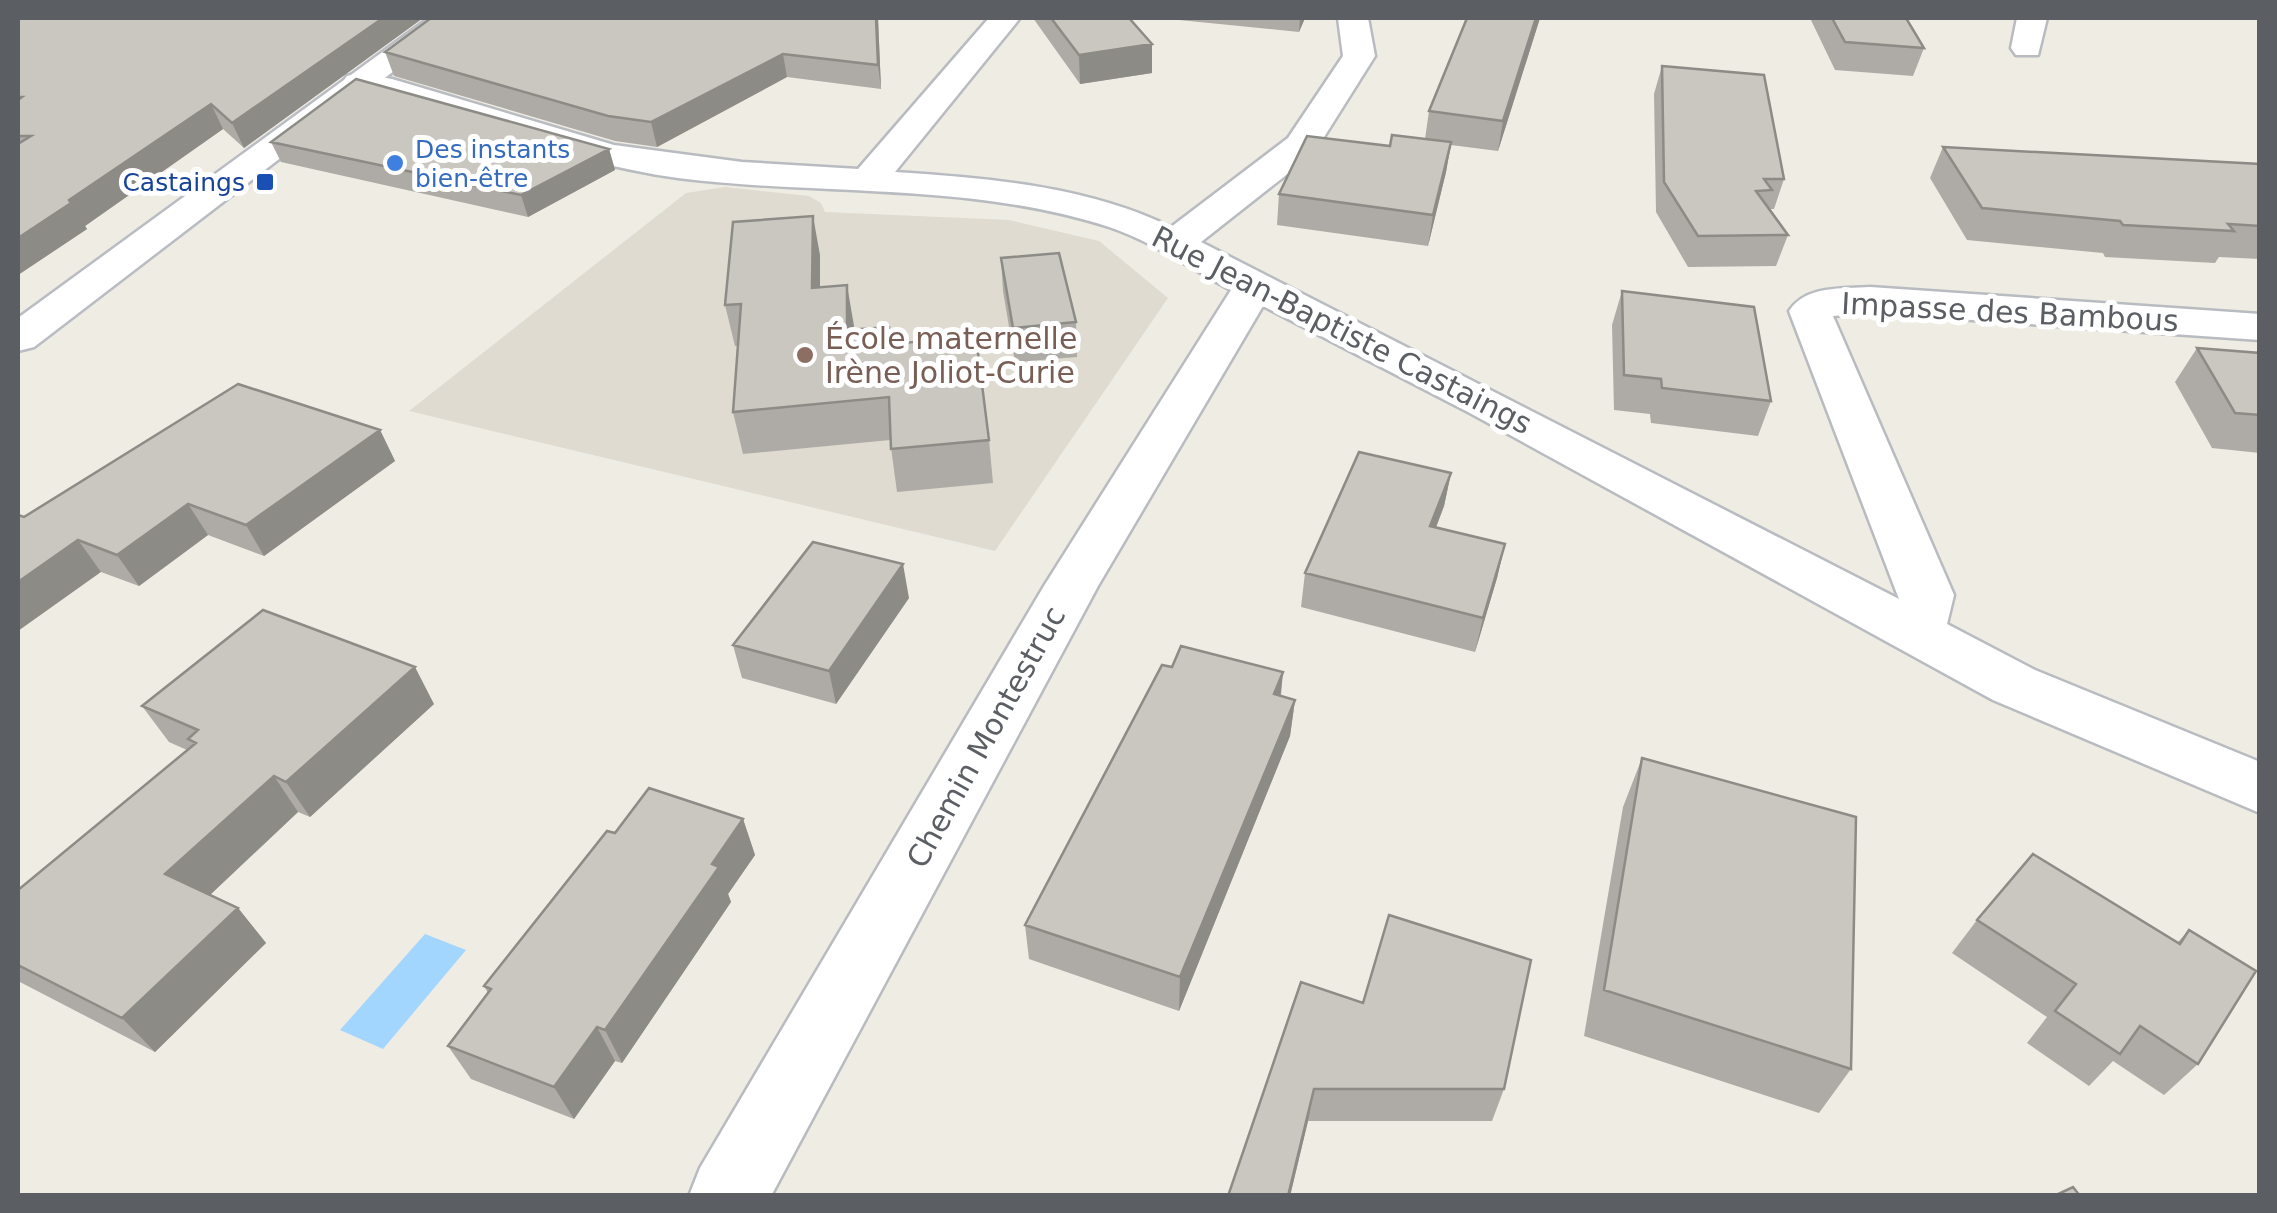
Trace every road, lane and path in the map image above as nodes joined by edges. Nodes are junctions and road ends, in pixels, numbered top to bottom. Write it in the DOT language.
graph roads {
  1 [pos="448,18"];
  2 [pos="1005,18"];
  3 [pos="1353,18"];
  4 [pos="358,83"];
  5 [pos="867,182"];
  6 [pos="1177,242"];
  7 [pos="1255,285"];
  8 [pos="2260,328"];
  9 [pos="18,338"];
  10 [pos="1917,634"];
  11 [pos="2260,789"];
  12 [pos="728,1196"];
  1 -- 4 [label="street"];
  2 -- 5 [label="street"];
  3 -- 6 [label="street"];
  4 -- 5 [label="street, Rue Jean-Baptiste Castaings"];
  4 -- 9 [label="street"];
  5 -- 6 [label="street, Rue Jean-Baptiste Castaings"];
  6 -- 7 [label="street, Rue Jean-Baptiste Castaings"];
  7 -- 10 [label="street, Rue Jean-Baptiste Castaings"];
  7 -- 12 [label="street, Chemin Montestruc"];
  8 -- 10 [label="street, Impasse des Bambous"];
  10 -- 11 [label="street, Rue Jean-Baptiste Castaings"];
}
